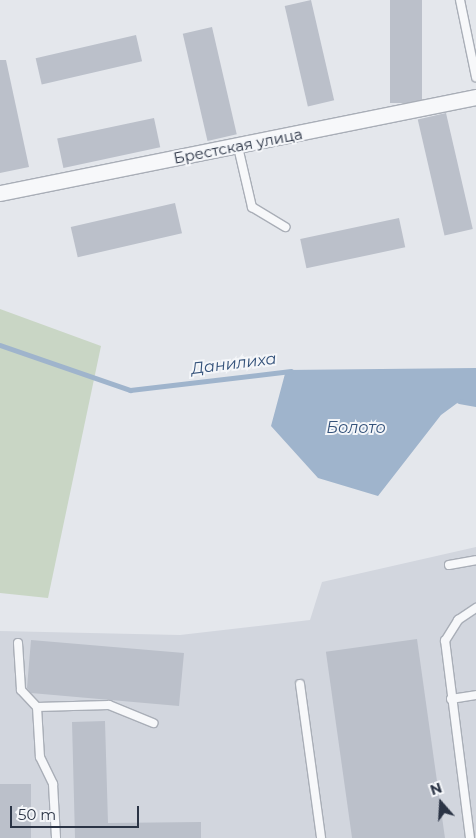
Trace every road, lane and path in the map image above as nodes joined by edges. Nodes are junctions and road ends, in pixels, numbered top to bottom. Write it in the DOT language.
graph roads {
  1 [pos="460,0"];
  2 [pos="476,77"];
  3 [pos="476,97"];
  4 [pos="238,147"];
  5 [pos="0,193"];
  6 [pos="285,227"];
  7 [pos="476,560"];
  8 [pos="449,565"];
  9 [pos="476,608"];
  10 [pos="18,643"];
  11 [pos="300,684"];
  12 [pos="476,695"];
  13 [pos="451,699"];
  14 [pos="37,707"];
  15 [pos="153,723"];
  16 [pos="56,838"];
  17 [pos="321,838"];
  18 [pos="470,838"];
  1 -- 2 [label="lane"];
  3 -- 4 [label="street, Брестская улица"];
  4 -- 5 [label="street, Брестская улица"];
  4 -- 6 [label="lane"];
  7 -- 8 [label="lane"];
  9 -- 13 [label="lane"];
  10 -- 14 [label="lane"];
  11 -- 17 [label="lane"];
  12 -- 13 [label="lane"];
  13 -- 18 [label="lane"];
  14 -- 15 [label="lane"];
  14 -- 16 [label="lane"];
}
